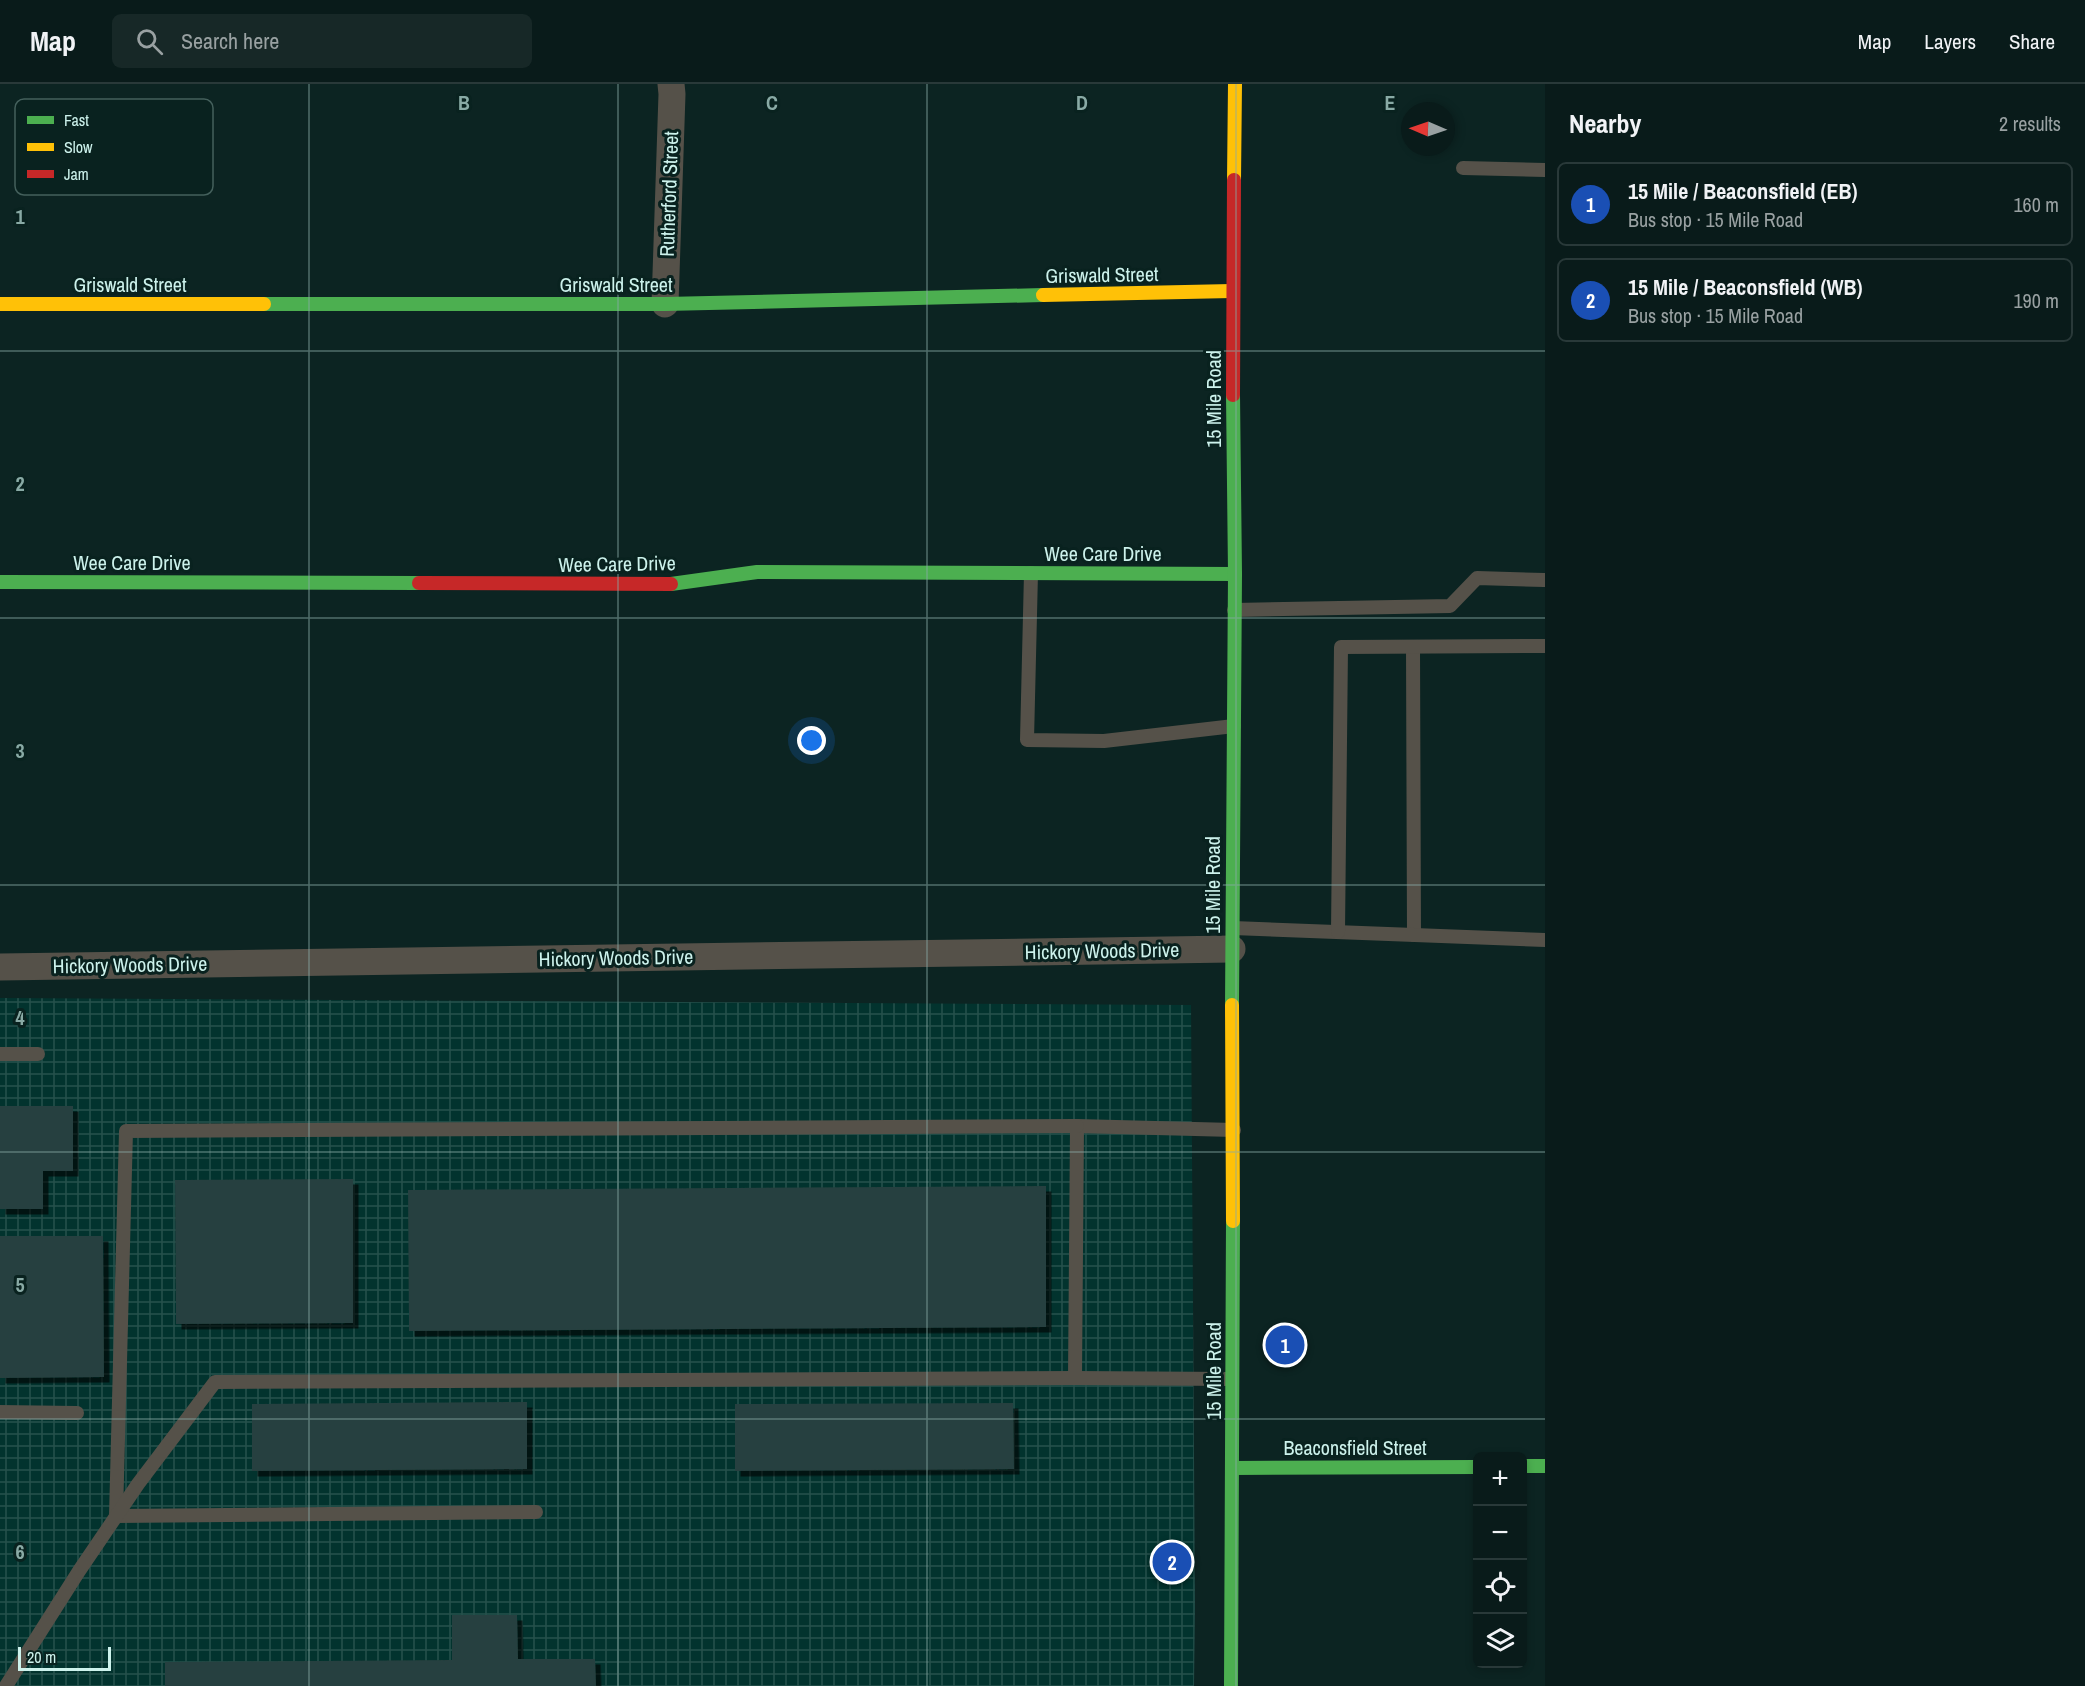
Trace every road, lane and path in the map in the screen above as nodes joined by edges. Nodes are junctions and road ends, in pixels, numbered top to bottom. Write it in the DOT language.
graph roads {
  1 [pos="671,84"];
  2 [pos="1235,84"];
  3 [pos="1463,168"];
  4 [pos="1545,170"];
  5 [pos="1233,291"];
  6 [pos="0,304"];
  7 [pos="665,304"];
  8 [pos="1031,573"];
  9 [pos="1234,574"];
  10 [pos="1544,580"];
  11 [pos="0,582"];
  12 [pos="1234,610"];
  13 [pos="1413,646"];
  14 [pos="1545,646"];
  15 [pos="1234,726"];
  16 [pos="1338,932"];
  17 [pos="1414,935"];
  18 [pos="1232,939"];
  19 [pos="1545,940"];
  20 [pos="0,967"];
  21 [pos="0,1053"];
  22 [pos="38,1054"];
  23 [pos="1077,1126"];
  24 [pos="1234,1130"];
  25 [pos="1075,1377"];
  26 [pos="1233,1379"];
  27 [pos="0,1412"];
  28 [pos="77,1413"];
  29 [pos="1527,1466"];
  30 [pos="1545,1466"];
  31 [pos="1473,1467"];
  32 [pos="1233,1468"];
  33 [pos="536,1512"];
  34 [pos="116,1516"];
  35 [pos="6,1686"];
  36 [pos="1231,1686"];
  1 -- 7 [label="street, Rutherford Street"];
  2 -- 5 [label="street, 15 Mile Road"];
  3 -- 4 [label="lane"];
  5 -- 7 [label="street, Griswald Street"];
  5 -- 9 [label="street, 15 Mile Road"];
  6 -- 7 [label="street, Griswald Street"];
  8 -- 9 [label="street, Wee Care Drive"];
  8 -- 11 [label="street, Wee Care Drive"];
  8 -- 15 [label="lane"];
  9 -- 12 [label="street, 15 Mile Road"];
  10 -- 12 [label="lane"];
  12 -- 15 [label="street, 15 Mile Road"];
  13 -- 14 [label="lane"];
  13 -- 16 [label="lane"];
  13 -- 17 [label="lane"];
  15 -- 18 [label="street, 15 Mile Road"];
  16 -- 17 [label="lane"];
  16 -- 18 [label="lane"];
  17 -- 19 [label="lane"];
  18 -- 20 [label="street, Hickory Woods Drive"];
  18 -- 24 [label="street, 15 Mile Road"];
  21 -- 22 [label="lane"];
  23 -- 24 [label="lane"];
  23 -- 25 [label="lane"];
  23 -- 34 [label="lane"];
  24 -- 26 [label="street, 15 Mile Road"];
  25 -- 26 [label="lane"];
  25 -- 34 [label="lane"];
  26 -- 32 [label="street, 15 Mile Road"];
  27 -- 28 [label="lane"];
  29 -- 30 [label="street"];
  31 -- 32 [label="street, Beaconsfield Street"];
  32 -- 36 [label="street, 15 Mile Road"];
  33 -- 34 [label="lane"];
  34 -- 35 [label="lane"];
}
